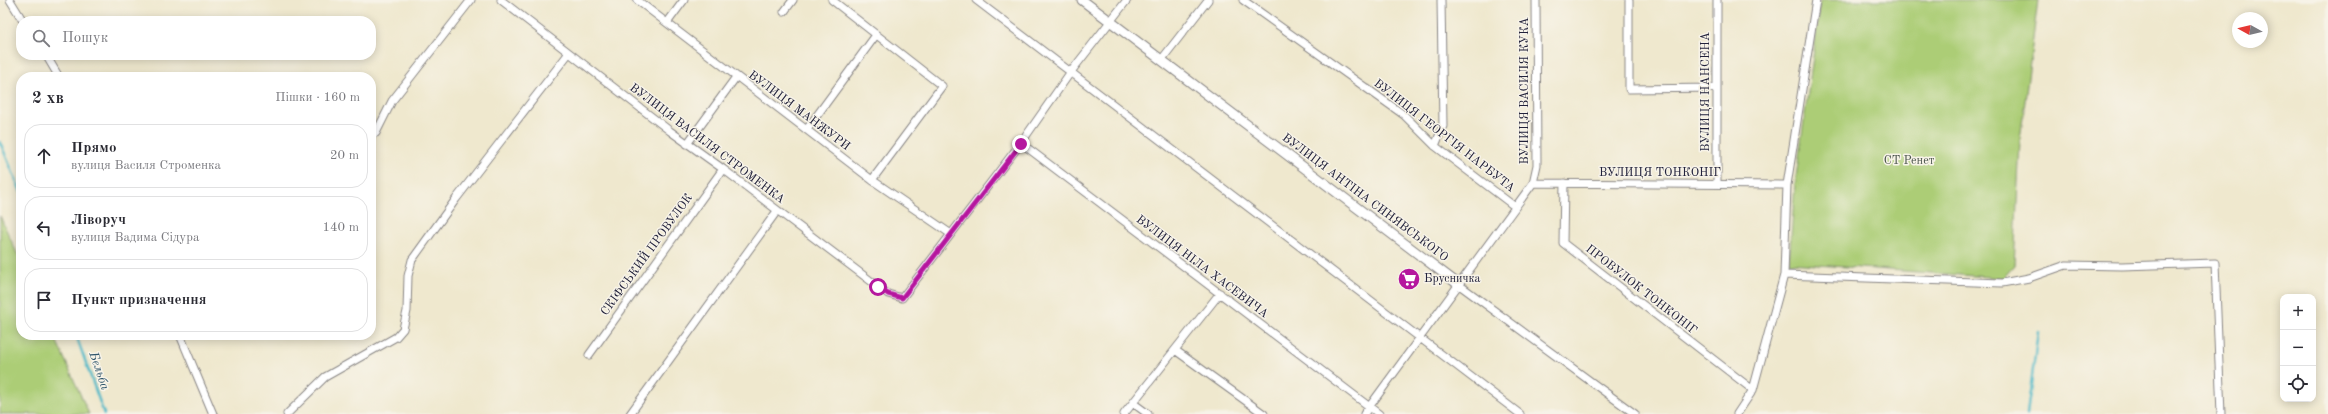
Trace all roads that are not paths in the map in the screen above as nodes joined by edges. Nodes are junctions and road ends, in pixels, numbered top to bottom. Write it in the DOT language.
graph roads {
  1 [pos="10,0"];
  2 [pos="471,0"];
  3 [pos="501,0"];
  4 [pos="637,0"];
  5 [pos="684,0"];
  6 [pos="793,0"];
  7 [pos="832,0"];
  8 [pos="976,0"];
  9 [pos="1082,0"];
  10 [pos="1127,0"];
  11 [pos="1208,0"];
  12 [pos="1243,0"];
  13 [pos="1441,0"];
  14 [pos="1536,0"];
  15 [pos="1629,0"];
  16 [pos="1717,0"];
  17 [pos="1816,0"];
  18 [pos="784,12"];
  19 [pos="20,16"];
  20 [pos="667,22"];
  21 [pos="1111,22"];
  22 [pos="876,35"];
  23 [pos="569,53"];
  24 [pos="1162,59"];
  25 [pos="49,60"];
  26 [pos="56,72"];
  27 [pos="1070,73"];
  28 [pos="736,78"];
  29 [pos="1717,88"];
  30 [pos="807,130"];
  31 [pos="376,133"];
  32 [pos="687,144"];
  33 [pos="1021,144"];
  34 [pos="1435,146"];
  35 [pos="723,169"];
  36 [pos="872,180"];
  37 [pos="1533,183"];
  38 [pos="1564,183"];
  39 [pos="1717,184"];
  40 [pos="1788,185"];
  41 [pos="1514,206"];
  42 [pos="777,211"];
  43 [pos="951,234"];
  44 [pos="1784,275"];
  45 [pos="1458,284"];
  46 [pos="1220,293"];
  47 [pos="1421,338"];
  48 [pos="182,340"];
  49 [pos="1175,350"];
  50 [pos="589,355"];
  51 [pos="1753,390"];
  52 [pos="1133,403"];
  53 [pos="1370,407"];
  54 [pos="213,414"];
  55 [pos="287,414"];
  56 [pos="630,414"];
  57 [pos="1124,414"];
  58 [pos="1148,414"];
  59 [pos="1264,414"];
  60 [pos="1364,414"];
  61 [pos="1379,414"];
  62 [pos="1520,414"];
  63 [pos="1635,414"];
  64 [pos="1737,414"];
  65 [pos="2221,414"];
  1 -- 19 [label="street"];
  2 -- 31 [label="street"];
  3 -- 23 [label="street, ВУЛИЦЯ ВАСИЛЯ СТРОМЕНКА"];
  4 -- 20 [label="street, ВУЛИЦЯ МАНЖУРИ"];
  5 -- 20 [label="street"];
  6 -- 18 [label="street"];
  7 -- 22 [label="street"];
  8 -- 27 [label="street"];
  9 -- 21 [label="street, ВУЛИЦЯ АНТІНА СИНЯВСЬКОГО"];
  10 -- 21 [label="street"];
  11 -- 24 [label="street"];
  12 -- 34 [label="street, ВУЛИЦЯ ГЕОРГІЯ НАРБУТА"];
  13 -- 34 [label="street"];
  14 -- 37 [label="street, ВУЛИЦЯ ВАСИЛЯ КУКА"];
  15 -- 29 [label="street"];
  16 -- 29 [label="street, ВУЛИЦЯ НАНСЕНА"];
  17 -- 40 [label="street"];
  20 -- 28 [label="street, ВУЛИЦЯ МАНЖУРИ"];
  21 -- 24 [label="street, ВУЛИЦЯ АНТІНА СИНЯВСЬКОГО"];
  21 -- 27 [label="street"];
  22 -- 30 [label="street"];
  22 -- 36 [label="street"];
  23 -- 32 [label="street, ВУЛИЦЯ ВАСИЛЯ СТРОМЕНКА"];
  23 -- 55 [label="street"];
  24 -- 45 [label="street, ВУЛИЦЯ АНТІНА СИНЯВСЬКОГО"];
  25 -- 26 [label="street"];
  27 -- 33 [label="street"];
  27 -- 47 [label="street"];
  28 -- 30 [label="street, ВУЛИЦЯ МАНЖУРИ"];
  28 -- 32 [label="street"];
  29 -- 39 [label="street, ВУЛИЦЯ НАНСЕНА"];
  30 -- 36 [label="street, ВУЛИЦЯ МАНЖУРИ"];
  32 -- 35 [label="street, ВУЛИЦЯ ВАСИЛЯ СТРОМЕНКА"];
  33 -- 43 [label="street"];
  33 -- 46 [label="street, ВУЛИЦЯ НІЛА ХАСЕВИЧА"];
  34 -- 41 [label="street, ВУЛИЦЯ ГЕОРГІЯ НАРБУТА"];
  35 -- 42 [label="street, ВУЛИЦЯ ВАСИЛЯ СТРОМЕНКА"];
  35 -- 50 [label="street, СКІФСЬКИЙ ПРОВУЛОК"];
  36 -- 43 [label="street, ВУЛИЦЯ МАНЖУРИ"];
  37 -- 38 [label="street, ВУЛИЦЯ ТОНКОНІГ"];
  37 -- 41 [label="street, ВУЛИЦЯ ВАСИЛЯ КУКА"];
  38 -- 39 [label="street, ВУЛИЦЯ ТОНКОНІГ"];
  38 -- 51 [label="street, ПРОВУЛОК ТОНКОНІГ"];
  39 -- 40 [label="street, ВУЛИЦЯ ТОНКОНІГ"];
  40 -- 44 [label="street"];
  41 -- 45 [label="street, ВУЛИЦЯ ВАСИЛЯ КУКА"];
  42 -- 43 [label="street, ВУЛИЦЯ ВАСИЛЯ СТРОМЕНКА"];
  42 -- 56 [label="street"];
  44 -- 51 [label="street"];
  44 -- 65 [label="street"];
  45 -- 47 [label="street, ВУЛИЦЯ ВАСИЛЯ КУКА"];
  45 -- 63 [label="street, ВУЛИЦЯ АНТІНА СИНЯВСЬКОГО"];
  46 -- 49 [label="street"];
  46 -- 53 [label="street, ВУЛИЦЯ НІЛА ХАСЕВИЧА"];
  47 -- 53 [label="street, ВУЛИЦЯ ВАСИЛЯ КУКА"];
  47 -- 62 [label="street"];
  48 -- 54 [label="street"];
  49 -- 52 [label="street"];
  49 -- 59 [label="street"];
  51 -- 64 [label="street"];
  52 -- 57 [label="street"];
  52 -- 58 [label="street"];
  53 -- 60 [label="street, ВУЛИЦЯ ВАСИЛЯ КУКА"];
  53 -- 61 [label="street, ВУЛИЦЯ НІЛА ХАСЕВИЧА"];
}
